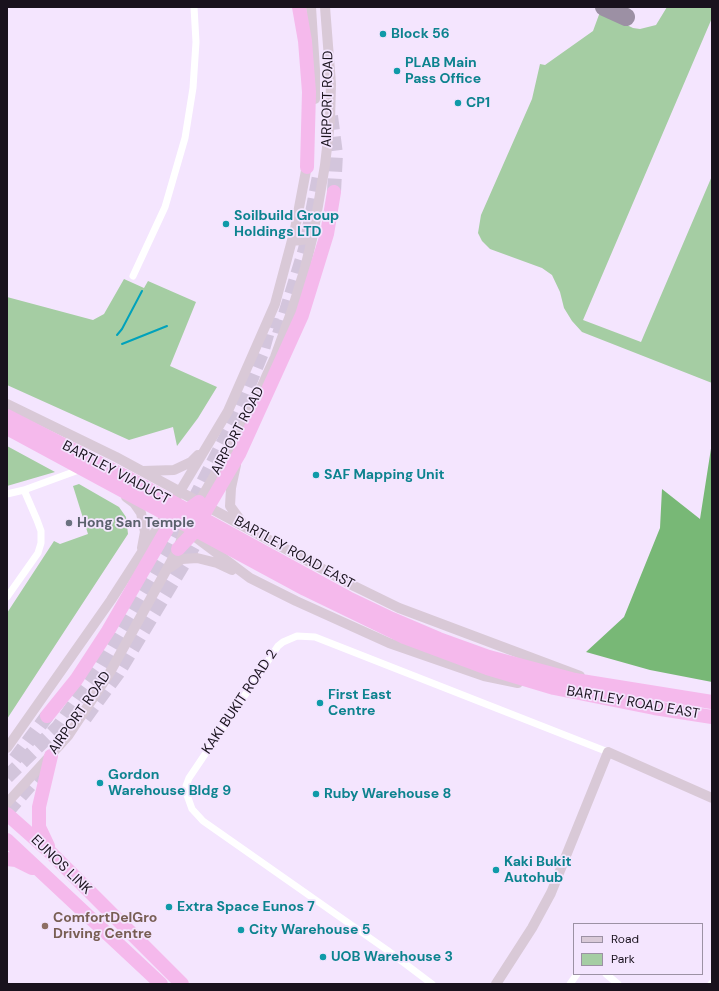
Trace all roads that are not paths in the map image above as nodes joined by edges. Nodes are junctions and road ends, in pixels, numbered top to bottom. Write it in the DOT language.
graph roads {
  1 [pos="194,7"];
  2 [pos="299,7"];
  3 [pos="311,7"];
  4 [pos="325,7"];
  5 [pos="307,167"];
  6 [pos="334,192"];
  7 [pos="313,235"];
  8 [pos="292,241"];
  9 [pos="133,276"];
  10 [pos="7,404"];
  11 [pos="7,416"];
  12 [pos="7,428"];
  13 [pos="7,435"];
  14 [pos="212,440"];
  15 [pos="238,454"];
  16 [pos="69,471"];
  17 [pos="141,471"];
  18 [pos="24,490"];
  19 [pos="181,491"];
  20 [pos="7,494"];
  21 [pos="203,504"];
  22 [pos="168,520"];
  23 [pos="246,527"];
  24 [pos="188,531"];
  25 [pos="178,549"];
  26 [pos="141,552"];
  27 [pos="167,570"];
  28 [pos="250,578"];
  29 [pos="7,597"];
  30 [pos="437,644"];
  31 [pos="591,682"];
  32 [pos="554,688"];
  33 [pos="712,702"];
  34 [pos="47,716"];
  35 [pos="712,717"];
  36 [pos="7,748"];
  37 [pos="608,752"];
  38 [pos="51,756"];
  39 [pos="712,798"];
  40 [pos="7,803"];
  41 [pos="7,814"];
  42 [pos="7,840"];
  43 [pos="51,853"];
  44 [pos="7,859"];
  45 [pos="44,875"];
  46 [pos="576,975"];
  47 [pos="607,975"];
  48 [pos="161,984"];
  49 [pos="182,984"];
  50 [pos="432,984"];
  51 [pos="496,984"];
  52 [pos="570,984"];
  53 [pos="618,984"];
  1 -- 9 [label="street"];
  2 -- 5 [label="highway"];
  3 -- 5 [label="main road, AIRPORT ROAD"];
  4 -- 7 [label="main road, AIRPORT ROAD"];
  5 -- 8 [label="main road, AIRPORT ROAD"];
  6 -- 15 [label="highway"];
  7 -- 8 [label="main road"];
  7 -- 21 [label="main road, AIRPORT ROAD"];
  8 -- 14 [label="main road, AIRPORT ROAD"];
  10 -- 17 [label="main road, BARTLEY ROAD EAST"];
  11 -- 30 [label="highway, BARTLEY VIADUCT"];
  12 -- 30 [label="highway, BARTLEY VIADUCT"];
  13 -- 16 [label="main road"];
  14 -- 17 [label="main road"];
  14 -- 19 [label="main road, AIRPORT ROAD"];
  15 -- 21 [label="highway"];
  15 -- 23 [label="main road"];
  16 -- 18 [label="street"];
  16 -- 26 [label="main road"];
  17 -- 19 [label="main road, BARTLEY ROAD EAST"];
  18 -- 20 [label="street"];
  18 -- 29 [label="street"];
  19 -- 21 [label="main road, BARTLEY ROAD EAST"];
  19 -- 22 [label="main road, AIRPORT ROAD"];
  21 -- 22 [label="highway"];
  21 -- 23 [label="main road, BARTLEY ROAD EAST"];
  21 -- 24 [label="highway"];
  22 -- 24 [label="main road, BARTLEY ROAD EAST"];
  22 -- 26 [label="main road, AIRPORT ROAD"];
  22 -- 34 [label="highway"];
  23 -- 31 [label="main road, BARTLEY ROAD EAST"];
  24 -- 25 [label="highway"];
  24 -- 28 [label="main road, BARTLEY ROAD EAST"];
  25 -- 27 [label="main road, AIRPORT ROAD"];
  26 -- 36 [label="main road, AIRPORT ROAD"];
  27 -- 28 [label="main road"];
  27 -- 38 [label="main road, AIRPORT ROAD"];
  28 -- 32 [label="main road, BARTLEY ROAD EAST"];
  30 -- 31 [label="highway, BARTLEY ROAD EAST"];
  30 -- 32 [label="highway, BARTLEY ROAD EAST"];
  31 -- 33 [label="highway, BARTLEY ROAD EAST"];
  32 -- 35 [label="highway, BARTLEY ROAD EAST"];
  37 -- 39 [label="main road"];
  37 -- 50 [label="street, KAKI BUKIT ROAD 2"];
  37 -- 51 [label="main road"];
  38 -- 40 [label="main road, AIRPORT ROAD"];
  38 -- 43 [label="highway"];
  41 -- 43 [label="highway, EUNOS LINK"];
  42 -- 45 [label="highway, EUNOS LINK"];
  43 -- 49 [label="highway, EUNOS LINK"];
  44 -- 45 [label="highway"];
  45 -- 48 [label="highway, EUNOS LINK"];
  46 -- 52 [label="street"];
  47 -- 53 [label="street"];
}
